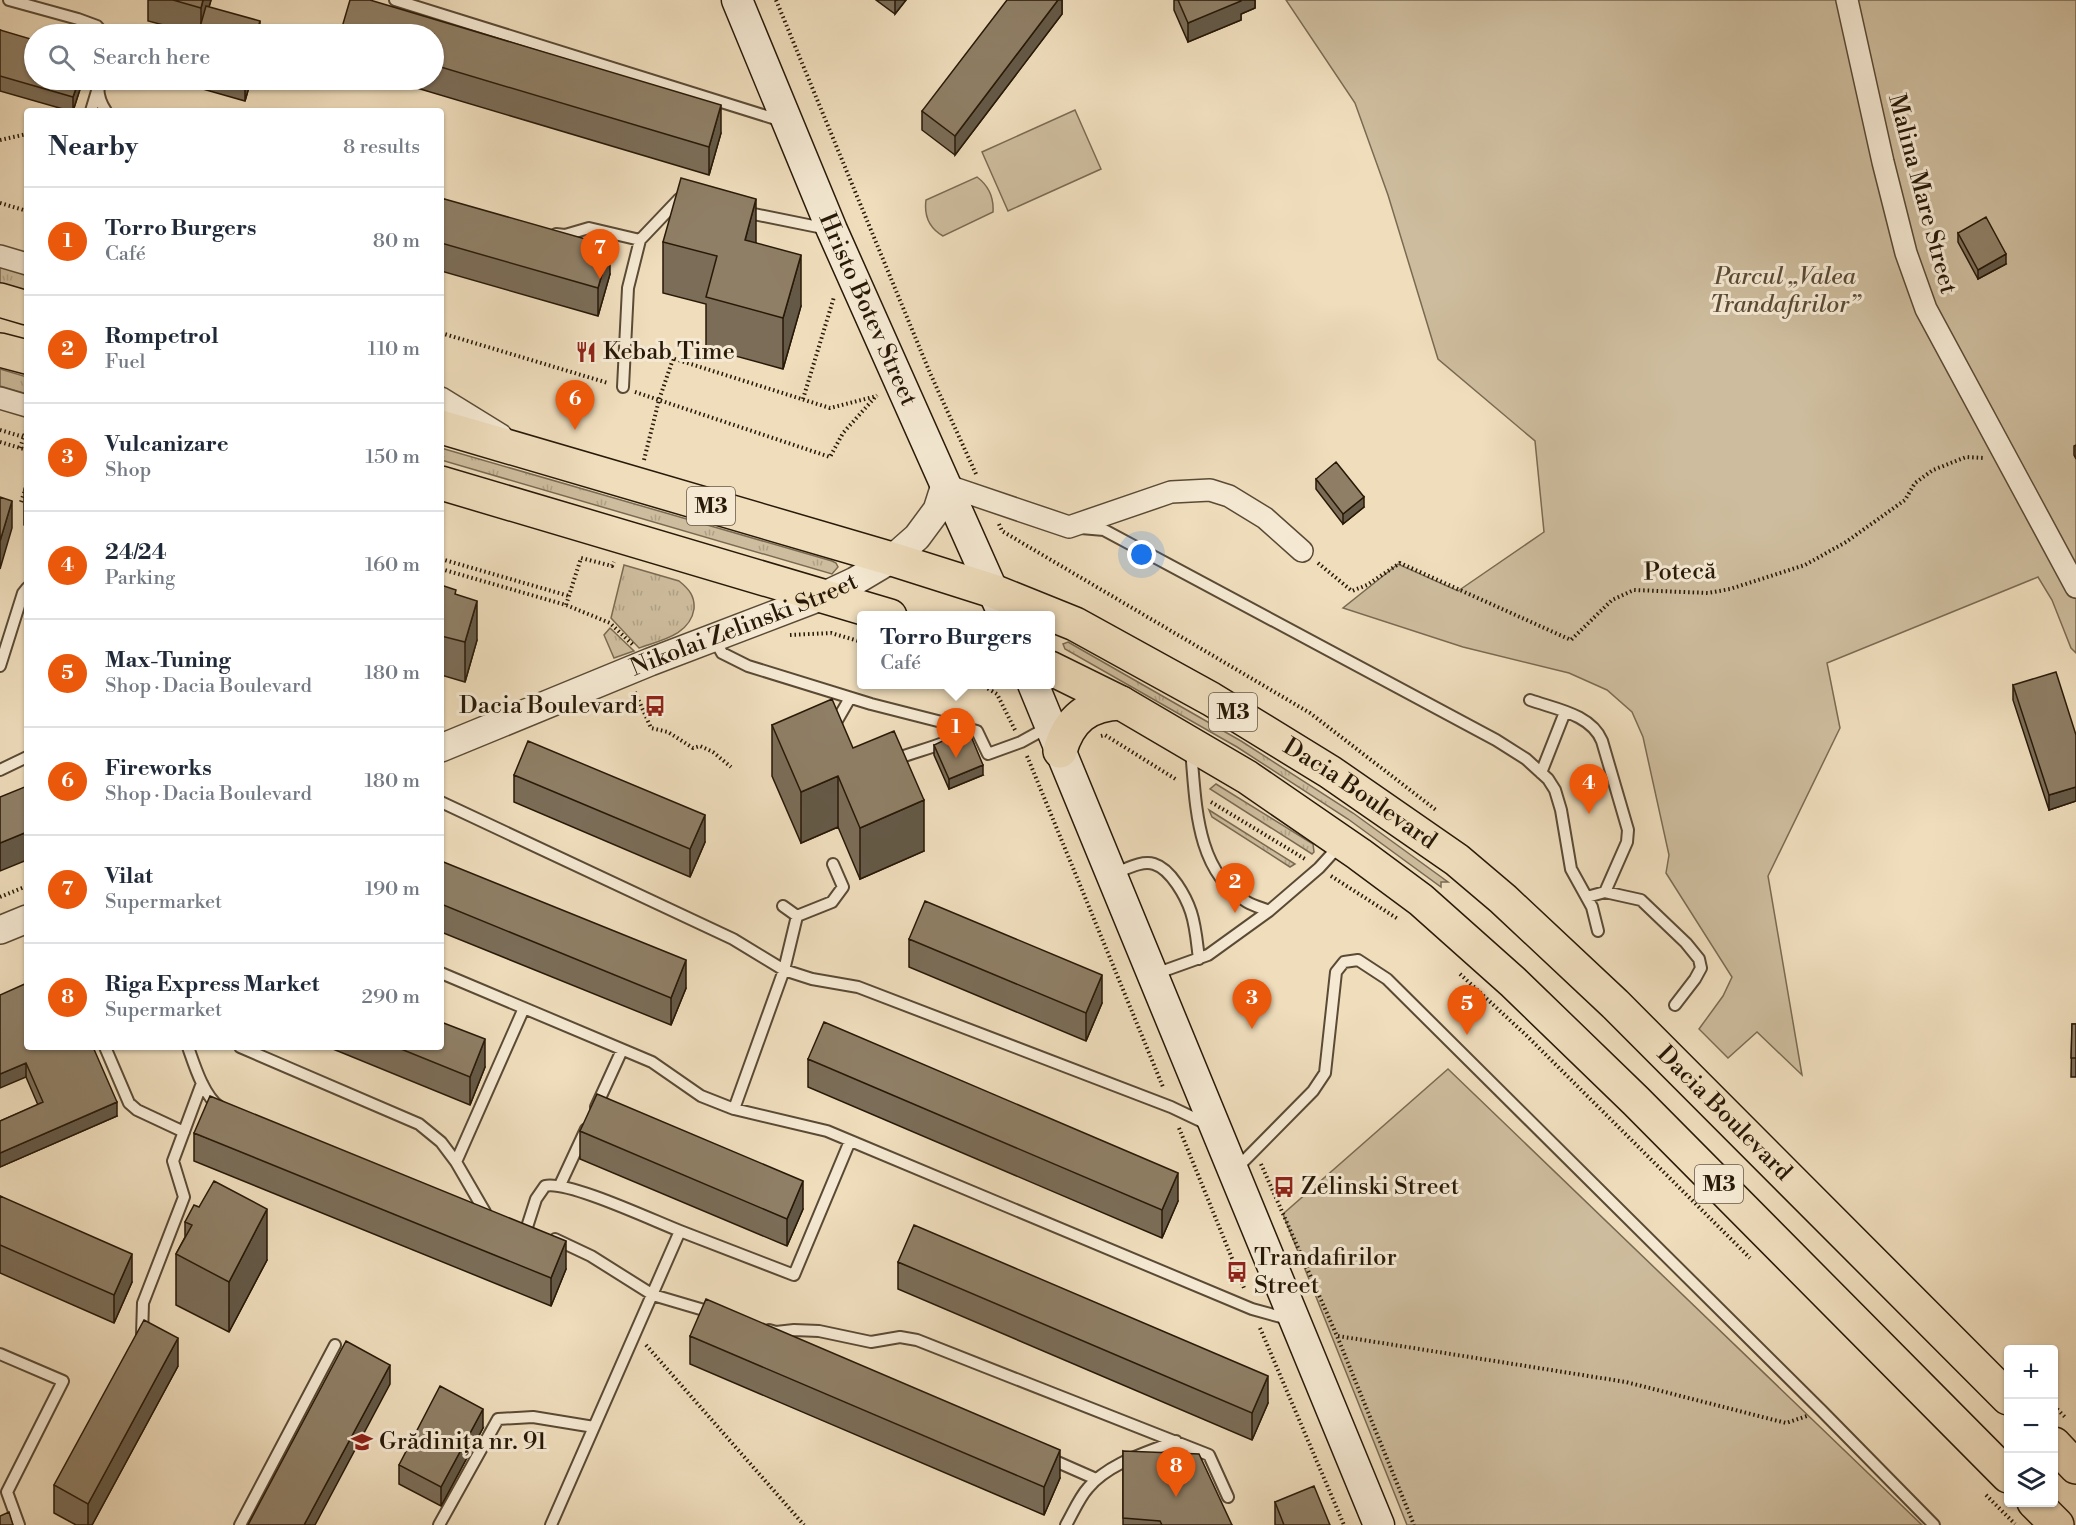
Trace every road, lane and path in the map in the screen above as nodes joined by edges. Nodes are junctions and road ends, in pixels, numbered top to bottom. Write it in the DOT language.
graph roads {
  1 [pos="9,0"];
  2 [pos="395,0"];
  3 [pos="737,0"];
  4 [pos="776,0"];
  5 [pos="1846,0"];
  6 [pos="92,24"];
  7 [pos="97,90"];
  8 [pos="99,90"];
  9 [pos="92,108"];
  10 [pos="103,108"];
  11 [pos="825,119"];
  12 [pos="788,123"];
  13 [pos="24,136"];
  14 [pos="0,140"];
  15 [pos="691,201"];
  16 [pos="0,203"];
  17 [pos="24,210"];
  18 [pos="737,211"];
  19 [pos="832,230"];
  20 [pos="542,233"];
  21 [pos="640,240"];
  22 [pos="0,256"];
  23 [pos="846,261"];
  24 [pos="24,263"];
  25 [pos="0,300"];
  26 [pos="24,307"];
  27 [pos="444,334"];
  28 [pos="625,343"];
  29 [pos="0,350"];
  30 [pos="24,356"];
  31 [pos="673,359"];
  32 [pos="930,373"];
  33 [pos="623,387"];
  34 [pos="889,390"];
  35 [pos="0,398"];
  36 [pos="659,399"];
  37 [pos="803,399"];
  38 [pos="444,400"];
  39 [pos="24,405"];
  40 [pos="444,428"];
  41 [pos="0,430"];
  42 [pos="24,437"];
  43 [pos="24,439"];
  44 [pos="0,442"];
  45 [pos="20,448"];
  46 [pos="24,449"];
  47 [pos="529,453"];
  48 [pos="646,454"];
  49 [pos="2006,456"];
  50 [pos="444,484"];
  51 [pos="945,484"];
  52 [pos="24,493"];
  53 [pos="444,497"];
  54 [pos="487,497"];
  55 [pos="21,502"];
  56 [pos="1069,527"];
  57 [pos="1302,551"];
  58 [pos="892,559"];
  59 [pos="444,560"];
  60 [pos="444,570"];
  61 [pos="2076,587"];
  62 [pos="24,592"];
  63 [pos="569,596"];
  64 [pos="823,596"];
  65 [pos="998,603"];
  66 [pos="876,611"];
  67 [pos="1027,611"];
  68 [pos="1055,619"];
  69 [pos="713,637"];
  70 [pos="650,662"];
  71 [pos="0,666"];
  72 [pos="1055,670"];
  73 [pos="633,688"];
  74 [pos="1035,689"];
  75 [pos="850,698"];
  76 [pos="1530,700"];
  77 [pos="1121,703"];
  78 [pos="1565,712"];
  79 [pos="954,725"];
  80 [pos="839,735"];
  81 [pos="1095,736"];
  82 [pos="1055,739"];
  83 [pos="1190,744"];
  84 [pos="444,747"];
  85 [pos="24,758"];
  86 [pos="885,764"];
  87 [pos="731,767"];
  88 [pos="0,770"];
  89 [pos="1541,773"];
  90 [pos="1195,791"];
  91 [pos="444,803"];
  92 [pos="1342,842"];
  93 [pos="833,864"];
  94 [pos="1319,868"];
  95 [pos="1110,875"];
  96 [pos="24,887"];
  97 [pos="1605,892"];
  98 [pos="0,897"];
  99 [pos="1587,897"];
  100 [pos="783,906"];
  101 [pos="1410,910"];
  102 [pos="1269,911"];
  103 [pos="797,916"];
  104 [pos="24,920"];
  105 [pos="0,930"];
  106 [pos="1598,931"];
  107 [pos="1199,959"];
  108 [pos="784,970"];
  109 [pos="1459,973"];
  110 [pos="444,974"];
  111 [pos="1152,975"];
  112 [pos="1675,1005"];
  113 [pos="524,1008"];
  114 [pos="106,1050"];
  115 [pos="189,1050"];
  116 [pos="247,1050"];
  117 [pos="622,1050"];
  118 [pos="202,1083"];
  119 [pos="734,1109"];
  120 [pos="225,1110"];
  121 [pos="1214,1128"];
  122 [pos="184,1132"];
  123 [pos="850,1141"];
  124 [pos="1254,1150"];
  125 [pos="456,1162"];
  126 [pos="1233,1173"];
  127 [pos="560,1185"];
  128 [pos="464,1203"];
  129 [pos="680,1232"];
  130 [pos="1756,1264"];
  131 [pos="653,1294"];
  132 [pos="720,1315"];
  133 [pos="1294,1320"];
  134 [pos="754,1325"];
  135 [pos="776,1332"];
  136 [pos="636,1333"];
  137 [pos="1337,1336"];
  138 [pos="142,1337"];
  139 [pos="798,1342"];
  140 [pos="335,1345"];
  141 [pos="0,1354"];
  142 [pos="2004,1394"];
  143 [pos="1822,1411"];
  144 [pos="594,1427"];
  145 [pos="1176,1441"];
  146 [pos="2058,1448"];
  147 [pos="1032,1450"];
  148 [pos="2076,1467"];
  149 [pos="1096,1479"];
  150 [pos="1995,1484"];
  151 [pos="1228,1497"];
  152 [pos="2038,1507"];
  153 [pos="20,1525"];
  154 [pos="240,1525"];
  155 [pos="439,1525"];
  156 [pos="551,1525"];
  157 [pos="804,1525"];
  158 [pos="1066,1525"];
  159 [pos="1378,1525"];
  160 [pos="1414,1525"];
  161 [pos="1934,1525"];
  162 [pos="2016,1525"];
  163 [pos="2057,1525"];
  1 -- 6 [label="lane"];
  2 -- 12 [label="lane"];
  3 -- 12 [label="main road, Hristo Botev Street"];
  4 -- 11 [label="path"];
  5 -- 49 [label="street, Malina Mare Street"];
  7 -- 9 [label="lane"];
  8 -- 10 [label="lane"];
  12 -- 19 [label="main road, Hristo Botev Street"];
  13 -- 14 [label="path"];
  15 -- 21 [label="lane"];
  16 -- 17 [label="path"];
  18 -- 19 [label="lane"];
  19 -- 23 [label="main road, Hristo Botev Street"];
  20 -- 21 [label="lane"];
  21 -- 28 [label="lane"];
  22 -- 24 [label="street"];
  23 -- 34 [label="main road, Hristo Botev Street"];
  23 -- 37 [label="path"];
  25 -- 26 [label="highway"];
  27 -- 33 [label="path"];
  28 -- 31 [label="path"];
  28 -- 33 [label="lane"];
  29 -- 30 [label="highway"];
  31 -- 36 [label="path"];
  31 -- 37 [label="path"];
  32 -- 34 [label="path"];
  33 -- 36 [label="path"];
  34 -- 36 [label="path"];
  34 -- 37 [label="path"];
  34 -- 51 [label="main road, Hristo Botev Street"];
  35 -- 39 [label="street"];
  36 -- 48 [label="path"];
  38 -- 47 [label="street"];
  40 -- 47 [label="highway, Dacia Boulevard / M3"];
  41 -- 42 [label="path"];
  43 -- 45 [label="path"];
  44 -- 45 [label="path"];
  45 -- 46 [label="path"];
  47 -- 58 [label="highway, Dacia Boulevard / M3"];
  49 -- 57 [label="path, Potecă"];
  49 -- 61 [label="street, Malina Mare Street"];
  50 -- 54 [label="highway, M3"];
  51 -- 56 [label="street"];
  51 -- 58 [label="street, Nikolai Zelinski Street"];
  51 -- 65 [label="main road, Hristo Botev Street"];
  52 -- 55 [label="path"];
  53 -- 54 [label="street"];
  54 -- 64 [label="highway, M3"];
  56 -- 57 [label="street"];
  56 -- 89 [label="lane"];
  58 -- 64 [label="street, Nikolai Zelinski Street"];
  58 -- 65 [label="highway, Dacia Boulevard / M3"];
  59 -- 63 [label="path"];
  60 -- 70 [label="path"];
  62 -- 71 [label="lane"];
  64 -- 66 [label="highway, M3"];
  64 -- 69 [label="street, Nikolai Zelinski Street"];
  65 -- 67 [label="highway, Dacia Boulevard / M3"];
  68 -- 142 [label="highway, Dacia Boulevard / M3"];
  69 -- 70 [label="street, Nikolai Zelinski Street"];
  69 -- 75 [label="lane"];
  70 -- 84 [label="street, Nikolai Zelinski Street"];
  72 -- 77 [label="highway, Dacia Boulevard / M3"];
  73 -- 87 [label="path"];
  74 -- 82 [label="main road"];
  75 -- 79 [label="lane"];
  75 -- 80 [label="lane"];
  76 -- 78 [label="lane"];
  77 -- 82 [label="highway"];
  77 -- 83 [label="highway, Dacia Boulevard / M3"];
  78 -- 89 [label="lane"];
  78 -- 97 [label="lane"];
  79 -- 82 [label="lane"];
  79 -- 86 [label="lane"];
  81 -- 90 [label="path"];
  82 -- 95 [label="main road"];
  83 -- 90 [label="lane"];
  83 -- 92 [label="highway, Dacia Boulevard / M3"];
  85 -- 88 [label="lane"];
  89 -- 99 [label="lane"];
  90 -- 94 [label="path"];
  90 -- 102 [label="lane"];
  91 -- 108 [label="lane"];
  92 -- 94 [label="lane"];
  92 -- 101 [label="highway, Dacia Boulevard / M3"];
  93 -- 103 [label="lane"];
  94 -- 101 [label="path"];
  94 -- 102 [label="lane"];
  95 -- 107 [label="lane"];
  95 -- 111 [label="main road"];
  96 -- 98 [label="path"];
  97 -- 99 [label="lane"];
  97 -- 112 [label="lane"];
  99 -- 106 [label="lane"];
  100 -- 103 [label="lane"];
  101 -- 150 [label="highway, Dacia Boulevard / M3"];
  102 -- 107 [label="lane"];
  103 -- 108 [label="lane"];
  104 -- 105 [label="street"];
  107 -- 111 [label="lane"];
  108 -- 119 [label="lane"];
  108 -- 121 [label="lane"];
  109 -- 130 [label="path"];
  110 -- 113 [label="lane"];
  111 -- 121 [label="main road"];
  113 -- 117 [label="lane"];
  113 -- 125 [label="lane"];
  114 -- 122 [label="lane"];
  115 -- 118 [label="lane"];
  116 -- 125 [label="lane"];
  117 -- 119 [label="lane"];
  117 -- 127 [label="lane"];
  118 -- 120 [label="lane"];
  118 -- 122 [label="lane"];
  119 -- 123 [label="lane"];
  121 -- 126 [label="main road"];
  122 -- 138 [label="lane"];
  123 -- 129 [label="lane"];
  123 -- 133 [label="lane"];
  124 -- 126 [label="lane"];
  124 -- 137 [label="path"];
  124 -- 143 [label="lane"];
  125 -- 128 [label="lane"];
  126 -- 133 [label="main road"];
  127 -- 129 [label="lane"];
  127 -- 131 [label="lane"];
  129 -- 131 [label="lane"];
  131 -- 132 [label="lane"];
  131 -- 136 [label="lane"];
  133 -- 159 [label="main road"];
  134 -- 135 [label="lane"];
  135 -- 139 [label="lane"];
  135 -- 145 [label="lane"];
  136 -- 144 [label="lane"];
  136 -- 157 [label="path"];
  137 -- 143 [label="path"];
  137 -- 160 [label="path"];
  140 -- 154 [label="lane"];
  141 -- 153 [label="lane"];
  143 -- 161 [label="lane"];
  144 -- 155 [label="lane"];
  144 -- 156 [label="lane"];
  145 -- 149 [label="lane"];
  145 -- 151 [label="lane"];
  146 -- 148 [label="highway"];
  147 -- 149 [label="lane"];
  149 -- 158 [label="lane"];
  150 -- 162 [label="path"];
  152 -- 163 [label="highway"];
}
